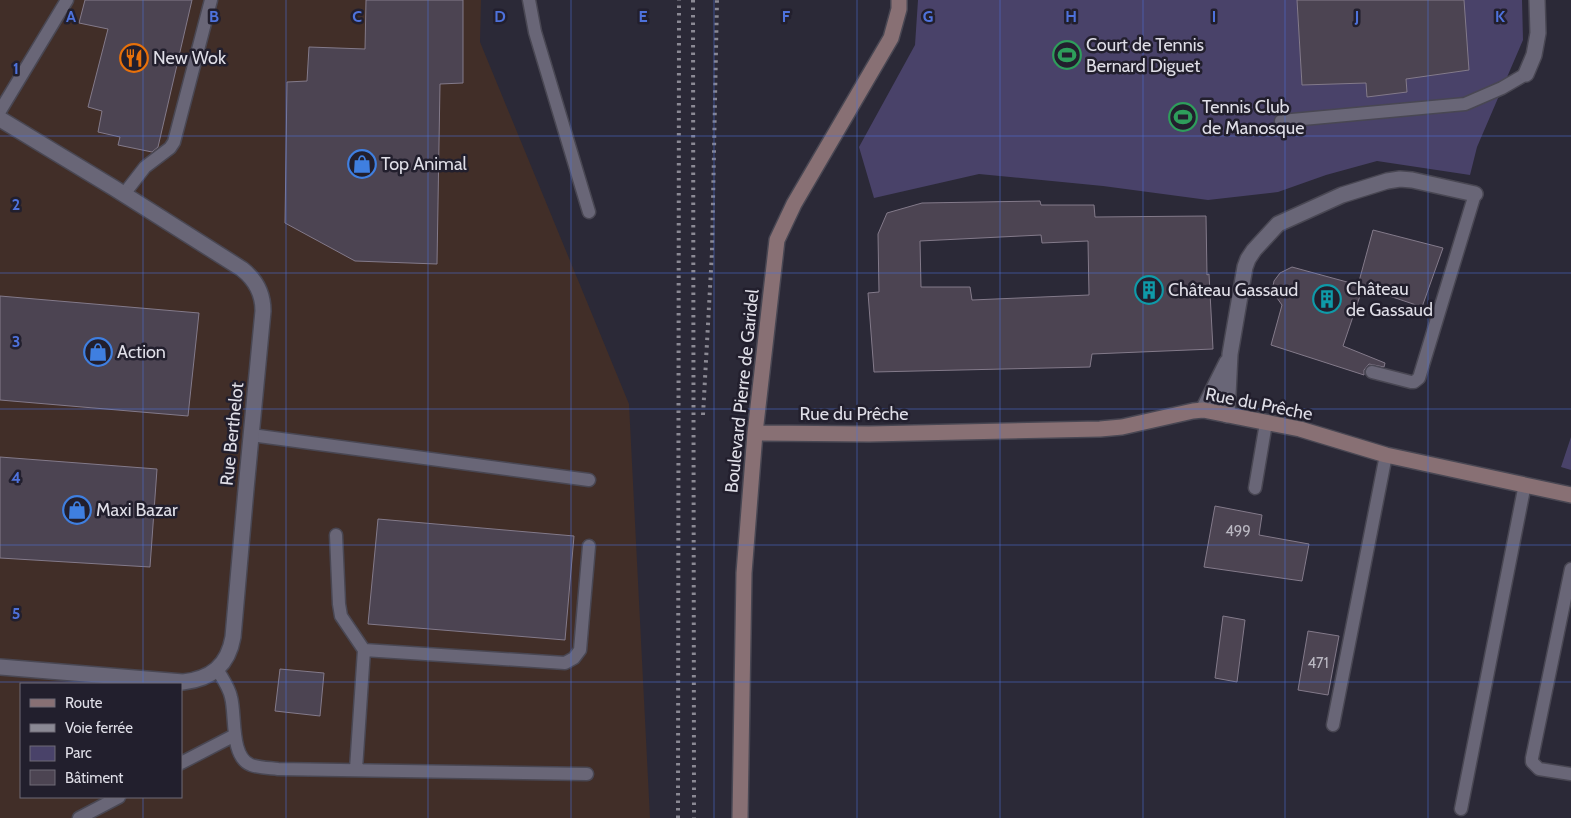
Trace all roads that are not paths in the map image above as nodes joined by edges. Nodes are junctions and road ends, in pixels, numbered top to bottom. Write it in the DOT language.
graph roads {
  1 [pos="67,0"];
  2 [pos="211,0"];
  3 [pos="529,0"];
  4 [pos="899,0"];
  5 [pos="1537,0"];
  6 [pos="1526,74"];
  7 [pos="0,111"];
  8 [pos="0,119"];
  9 [pos="1281,121"];
  10 [pos="124,194"];
  11 [pos="1475,194"];
  12 [pos="589,212"];
  13 [pos="1230,354"];
  14 [pos="1372,372"];
  15 [pos="1203,410"];
  16 [pos="1227,415"];
  17 [pos="1266,423"];
  18 [pos="756,433"];
  19 [pos="251,435"];
  20 [pos="1386,455"];
  21 [pos="589,480"];
  22 [pos="1525,484"];
  23 [pos="1255,488"];
  24 [pos="1571,495"];
  25 [pos="336,536"];
  26 [pos="589,546"];
  27 [pos="1571,569"];
  28 [pos="364,650"];
  29 [pos="0,667"];
  30 [pos="217,669"];
  31 [pos="1333,725"];
  32 [pos="235,735"];
  33 [pos="182,762"];
  34 [pos="356,769"];
  35 [pos="587,774"];
  36 [pos="1571,774"];
  37 [pos="117,798"];
  38 [pos="1462,809"];
  39 [pos="79,818"];
  40 [pos="740,818"];
  1 -- 7 [label="lane"];
  2 -- 10 [label="lane"];
  3 -- 12 [label="lane"];
  4 -- 18 [label="street, Boulevard Pierre de Garidel"];
  5 -- 6 [label="street"];
  6 -- 9 [label="lane"];
  8 -- 10 [label="street, Rue Berthelot"];
  10 -- 19 [label="street, Rue Berthelot"];
  11 -- 13 [label="street"];
  11 -- 14 [label="lane"];
  13 -- 15 [label="street"];
  13 -- 16 [label="street"];
  15 -- 16 [label="street, Rue du Prêche"];
  15 -- 18 [label="street, Rue du Prêche"];
  16 -- 17 [label="street, Rue du Prêche"];
  17 -- 20 [label="street, Rue du Prêche"];
  17 -- 23 [label="lane"];
  18 -- 40 [label="street, Boulevard Pierre de Garidel"];
  19 -- 21 [label="lane"];
  19 -- 30 [label="street, Rue Berthelot"];
  20 -- 22 [label="street, Rue du Prêche"];
  20 -- 31 [label="lane"];
  22 -- 24 [label="street, Rue du Prêche"];
  22 -- 38 [label="lane"];
  25 -- 28 [label="lane"];
  26 -- 28 [label="lane"];
  27 -- 36 [label="lane"];
  28 -- 34 [label="lane"];
  29 -- 30 [label="street, Rue Berthelot"];
  30 -- 32 [label="lane"];
  32 -- 33 [label="lane"];
  32 -- 34 [label="lane"];
  34 -- 35 [label="lane"];
  37 -- 39 [label="lane"];
}
